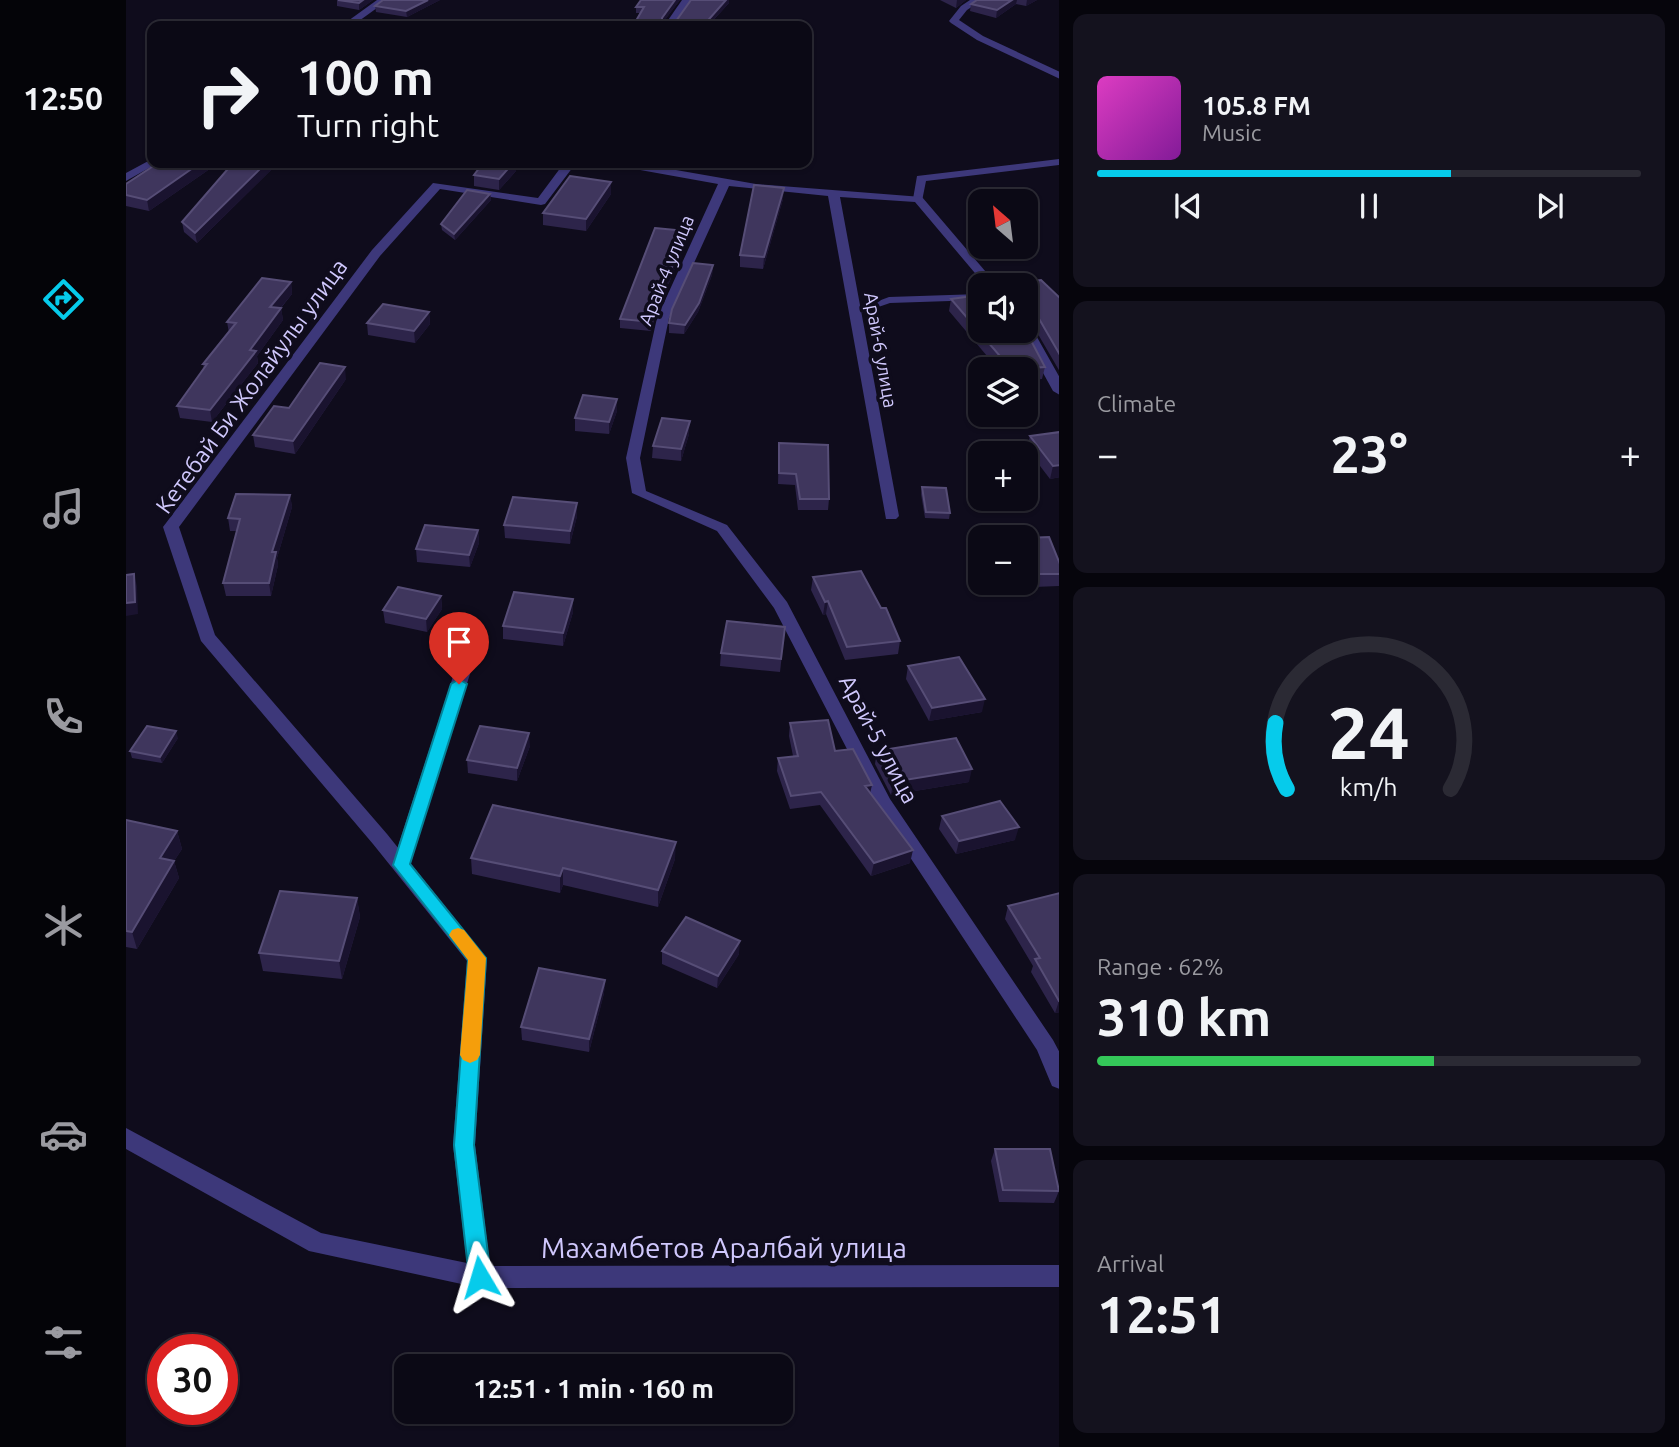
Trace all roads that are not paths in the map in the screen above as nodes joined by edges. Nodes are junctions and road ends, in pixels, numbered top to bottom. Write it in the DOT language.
graph roads {
  1 [pos="383,0"];
  2 [pos="687,0"];
  3 [pos="977,0"];
  4 [pos="353,21"];
  5 [pos="672,21"];
  6 [pos="1059,76"];
  7 [pos="1059,162"];
  8 [pos="147,165"];
  9 [pos="566,168"];
  10 [pos="647,168"];
  11 [pos="126,178"];
  12 [pos="724,181"];
  13 [pos="833,191"];
  14 [pos="918,199"];
  15 [pos="981,273"];
  16 [pos="968,297"];
  17 [pos="855,312"];
  18 [pos="1033,343"];
  19 [pos="1059,391"];
  20 [pos="633,458"];
  21 [pos="891,516"];
  22 [pos="467,658"];
  23 [pos="401,865"];
  24 [pos="1059,1080"];
  25 [pos="126,1138"];
  26 [pos="1059,1276"];
  27 [pos="480,1277"];
  1 -- 4 [label="street"];
  2 -- 5 [label="street"];
  3 -- 6 [label="street"];
  7 -- 14 [label="lane"];
  8 -- 11 [label="street"];
  9 -- 23 [label="street, Кетебай Би Жолайулы улица"];
  10 -- 12 [label="street"];
  12 -- 13 [label="street"];
  12 -- 20 [label="street, Арай-4 улица"];
  13 -- 14 [label="street"];
  13 -- 17 [label="street, Арай-6 улица"];
  14 -- 15 [label="street"];
  16 -- 17 [label="lane"];
  17 -- 21 [label="street, Арай-6 улица"];
  18 -- 19 [label="street"];
  20 -- 24 [label="street, Арай-5 улица"];
  22 -- 23 [label="lane"];
  23 -- 27 [label="street, Кетебай Би Жолайулы улица"];
  25 -- 27 [label="street, Махамбетов Аралбай улица"];
  26 -- 27 [label="street, Махамбетов Аралбай улица"];
}
